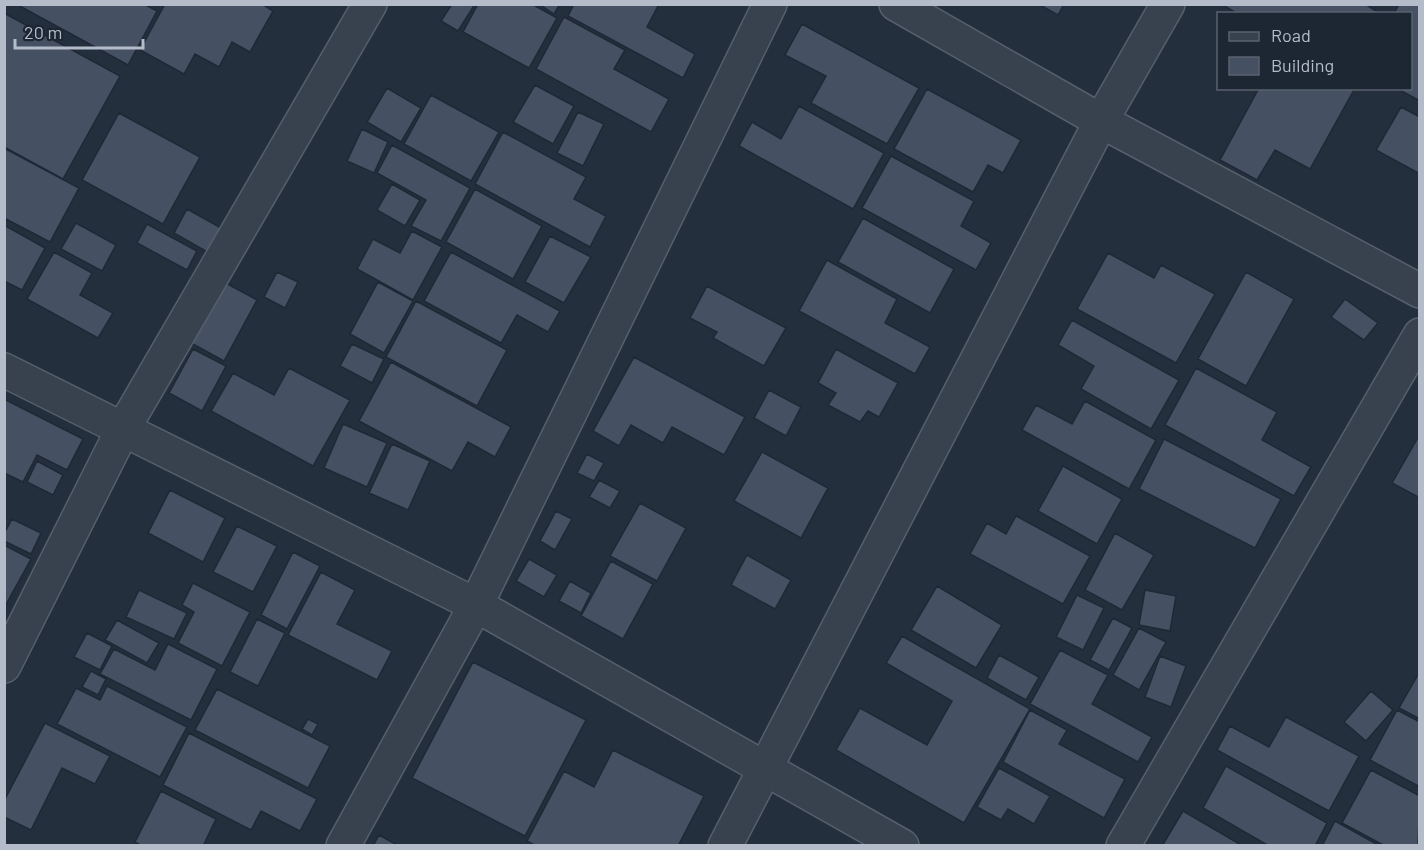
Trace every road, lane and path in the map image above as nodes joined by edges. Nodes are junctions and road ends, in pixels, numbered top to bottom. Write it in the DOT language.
graph roads {
  1 [pos="370,4"];
  2 [pos="770,4"];
  3 [pos="896,4"];
  4 [pos="1168,4"];
  5 [pos="1101,121"];
  6 [pos="1419,291"];
  7 [pos="1419,335"];
  8 [pos="4,370"];
  9 [pos="123,429"];
  10 [pos="476,605"];
  11 [pos="4,666"];
  12 [pos="764,767"];
  13 [pos="343,846"];
  14 [pos="725,846"];
  15 [pos="902,846"];
  16 [pos="1123,846"];
  1 -- 9 [label="street"];
  2 -- 10 [label="street"];
  3 -- 5 [label="street"];
  4 -- 5 [label="street"];
  5 -- 6 [label="street"];
  5 -- 12 [label="street"];
  7 -- 16 [label="street"];
  8 -- 9 [label="street"];
  9 -- 10 [label="street"];
  9 -- 11 [label="street"];
  10 -- 12 [label="street"];
  10 -- 13 [label="street"];
  12 -- 14 [label="street"];
  12 -- 15 [label="street"];
}
